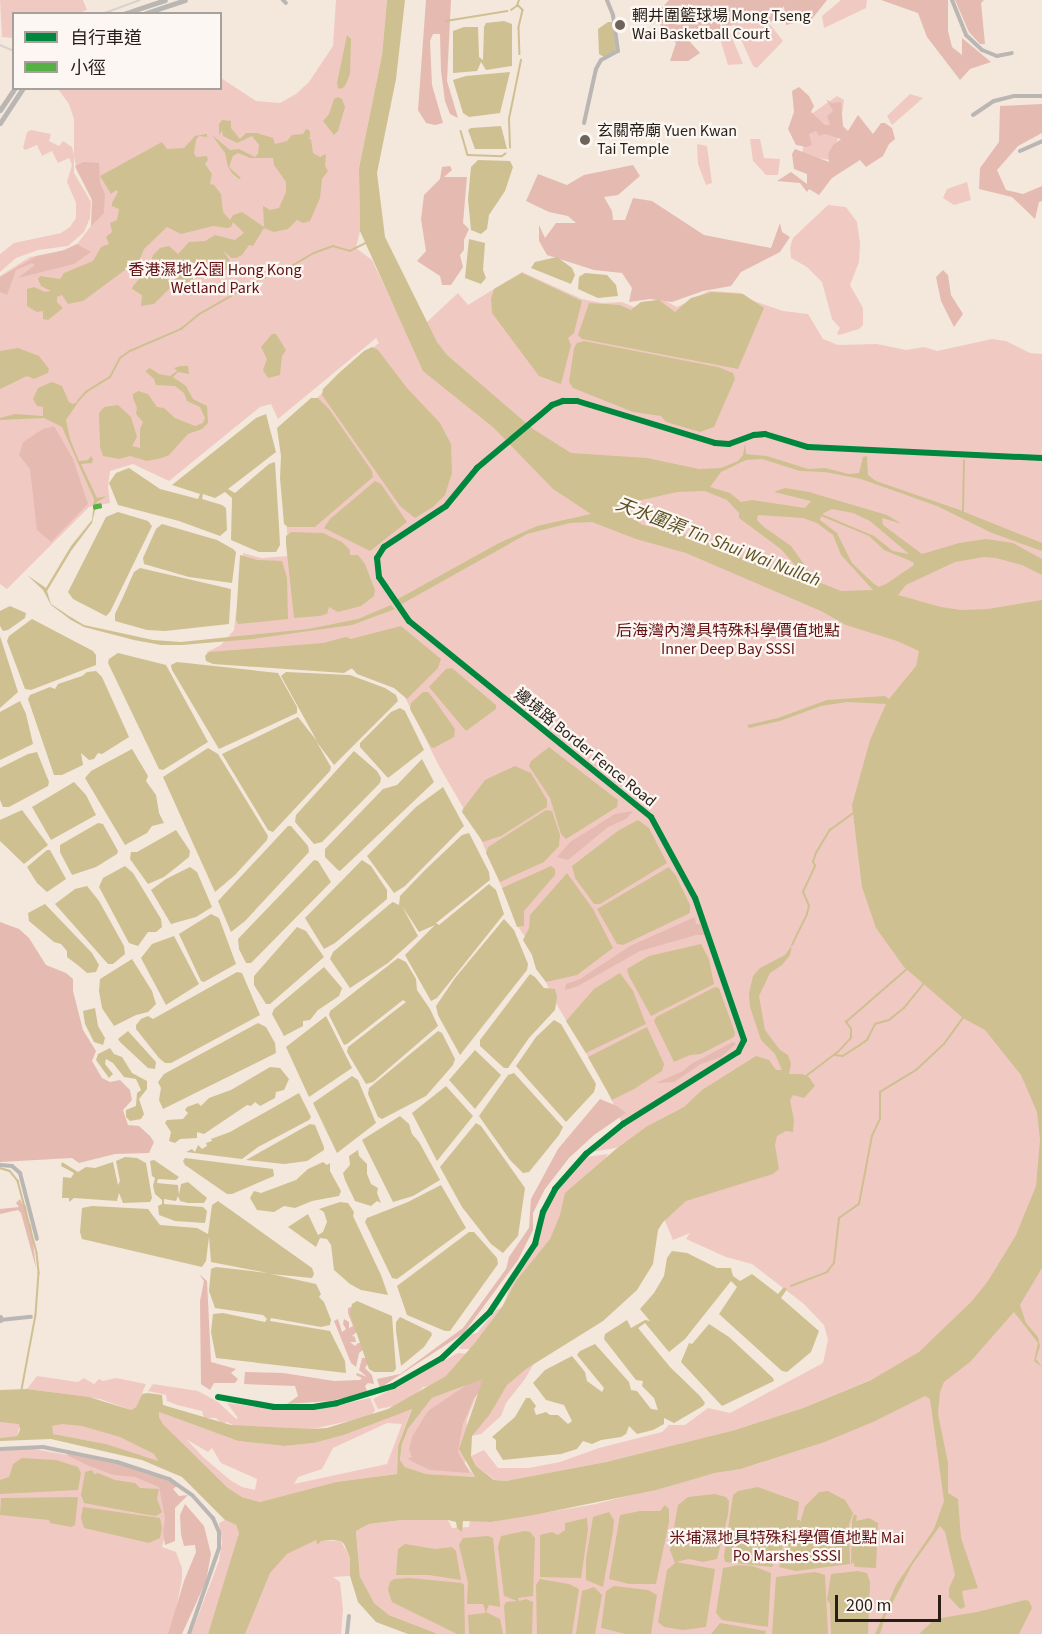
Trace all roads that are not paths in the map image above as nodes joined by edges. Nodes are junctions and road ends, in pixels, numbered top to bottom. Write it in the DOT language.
graph roads {
  1 [pos="165,0"];
  2 [pos="185,0"];
  3 [pos="607,0"];
  4 [pos="952,0"];
  5 [pos="129,12"];
  6 [pos="149,12"];
  7 [pos="1012,53"];
  8 [pos="14,90"];
  9 [pos="22,90"];
  10 [pos="1042,96"];
  11 [pos="0,110"];
  12 [pos="973,115"];
  13 [pos="0,123"];
  14 [pos="584,123"];
  15 [pos="1042,141"];
  16 [pos="1020,151"];
  17 [pos="1042,458"];
  18 [pos="0,1165"];
  19 [pos="37,1239"];
  20 [pos="30,1317"];
  21 [pos="0,1319"];
  22 [pos="218,1397"];
  23 [pos="0,1449"];
  24 [pos="349,1616"];
  25 [pos="189,1634"];
  26 [pos="347,1634"];
  1 -- 5 [label="main road"];
  2 -- 6 [label="main road"];
  3 -- 14 [label="street"];
  4 -- 7 [label="street"];
  8 -- 11 [label="main road"];
  9 -- 13 [label="main road"];
  10 -- 12 [label="street"];
  15 -- 16 [label="street"];
  17 -- 22 [label="street, 邊境路 Border Fence Road"];
  18 -- 19 [label="street"];
  20 -- 21 [label="street"];
  23 -- 25 [label="street"];
  24 -- 26 [label="street"];
}
